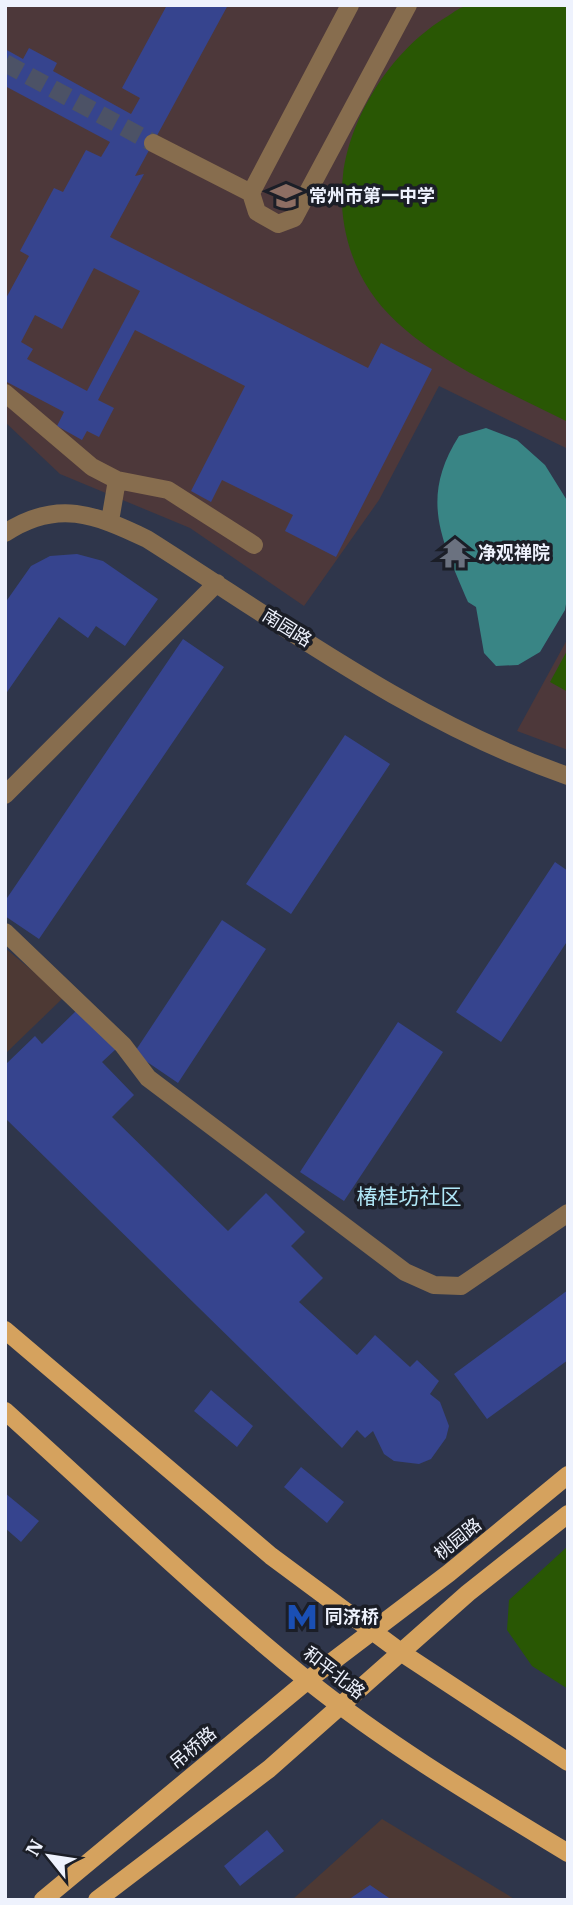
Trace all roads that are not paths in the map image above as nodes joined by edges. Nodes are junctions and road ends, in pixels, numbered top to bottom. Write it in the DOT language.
graph roads {
  1 [pos="351,5"];
  2 [pos="408,5"];
  3 [pos="153,143"];
  4 [pos="251,193"];
  5 [pos="5,393"];
  6 [pos="117,480"];
  7 [pos="110,521"];
  8 [pos="5,533"];
  9 [pos="254,545"];
  10 [pos="217,583"];
  11 [pos="568,776"];
  12 [pos="5,795"];
  13 [pos="5,932"];
  14 [pos="568,1213"];
  15 [pos="5,1330"];
  16 [pos="5,1410"];
  17 [pos="568,1475"];
  18 [pos="568,1514"];
  19 [pos="372,1631"];
  20 [pos="402,1653"];
  21 [pos="308,1680"];
  22 [pos="341,1706"];
  23 [pos="568,1762"];
  24 [pos="568,1853"];
  25 [pos="43,1900"];
  26 [pos="97,1900"];
  1 -- 4 [label="street"];
  2 -- 4 [label="street"];
  3 -- 4 [label="street"];
  5 -- 6 [label="street"];
  6 -- 7 [label="street"];
  6 -- 9 [label="street"];
  7 -- 8 [label="street, 南园路"];
  7 -- 10 [label="street, 南园路"];
  10 -- 11 [label="street, 南园路"];
  10 -- 12 [label="street"];
  13 -- 14 [label="street"];
  15 -- 19 [label="main road"];
  16 -- 21 [label="main road, 和平北路"];
  17 -- 19 [label="main road, 桃园路"];
  18 -- 20 [label="main road"];
  19 -- 20 [label="main road"];
  19 -- 21 [label="main road, 吊桥路"];
  20 -- 22 [label="main road"];
  20 -- 23 [label="main road"];
  21 -- 22 [label="main road, 和平北路"];
  21 -- 25 [label="main road, 吊桥路"];
  22 -- 24 [label="main road, 和平北路"];
  22 -- 26 [label="main road"];
}
